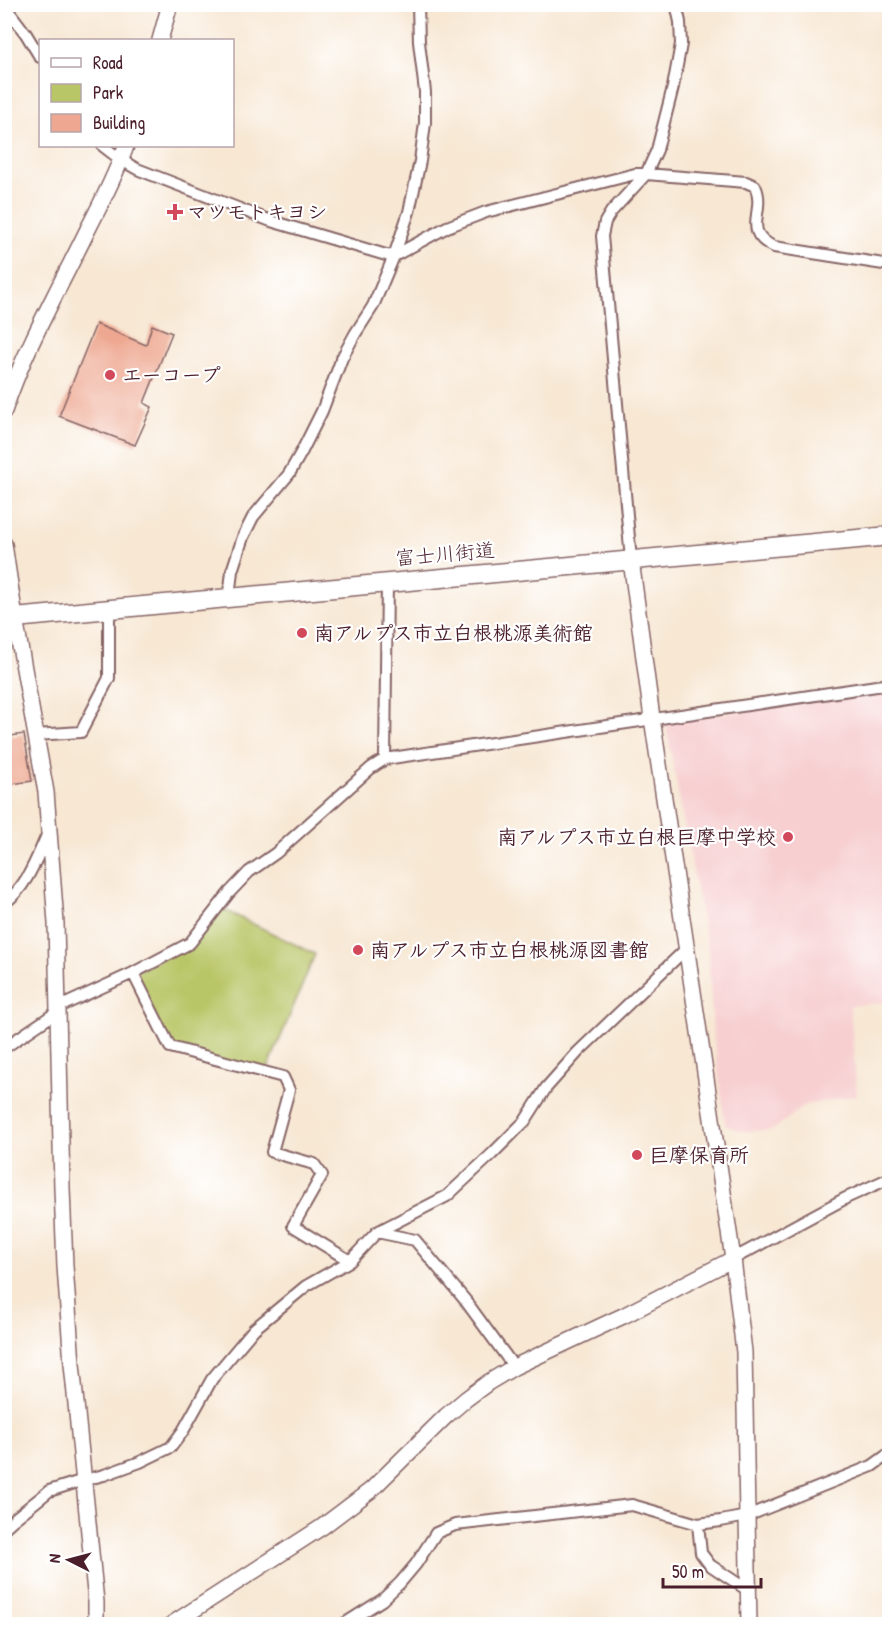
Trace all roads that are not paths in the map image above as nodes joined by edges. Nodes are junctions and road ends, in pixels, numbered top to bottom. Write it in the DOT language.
graph roads {
  1 [pos="170,4"];
  2 [pos="418,4"];
  3 [pos="676,4"];
  4 [pos="4,5"];
  5 [pos="160,39"];
  6 [pos="39,55"];
  7 [pos="106,147"];
  8 [pos="123,153"];
  9 [pos="646,174"];
  10 [pos="394,256"];
  11 [pos="890,265"];
  12 [pos="4,411"];
  13 [pos="890,536"];
  14 [pos="4,544"];
  15 [pos="631,560"];
  16 [pos="387,582"];
  17 [pos="229,598"];
  18 [pos="109,609"];
  19 [pos="10,619"];
  20 [pos="890,684"];
  21 [pos="652,718"];
  22 [pos="36,735"];
  23 [pos="385,759"];
  24 [pos="48,833"];
  25 [pos="4,903"];
  26 [pos="687,948"];
  27 [pos="133,973"];
  28 [pos="57,1010"];
  29 [pos="4,1048"];
  30 [pos="890,1178"];
  31 [pos="377,1232"];
  32 [pos="733,1259"];
  33 [pos="350,1261"];
  34 [pos="514,1367"];
  35 [pos="890,1453"];
  36 [pos="84,1480"];
  37 [pos="747,1516"];
  38 [pos="698,1524"];
  39 [pos="4,1528"];
  40 [pos="749,1591"];
  41 [pos="96,1624"];
  42 [pos="172,1624"];
  43 [pos="344,1624"];
  44 [pos="749,1624"];
  1 -- 5 [label="street"];
  2 -- 10 [label="street"];
  3 -- 9 [label="street"];
  4 -- 6 [label="street"];
  7 -- 8 [label="street"];
  8 -- 10 [label="street"];
  8 -- 12 [label="street"];
  9 -- 10 [label="street"];
  9 -- 11 [label="street"];
  9 -- 15 [label="street"];
  10 -- 17 [label="street"];
  13 -- 15 [label="main road, 富士川街道"];
  14 -- 19 [label="street"];
  15 -- 16 [label="main road, 富士川街道"];
  15 -- 21 [label="street"];
  16 -- 17 [label="main road, 富士川街道"];
  16 -- 23 [label="street"];
  17 -- 18 [label="main road, 富士川街道"];
  18 -- 19 [label="main road, 富士川街道"];
  18 -- 22 [label="street"];
  19 -- 22 [label="street"];
  20 -- 21 [label="street"];
  21 -- 23 [label="street"];
  21 -- 26 [label="street"];
  22 -- 24 [label="street"];
  23 -- 27 [label="street"];
  24 -- 25 [label="street"];
  24 -- 28 [label="street"];
  26 -- 31 [label="street"];
  26 -- 32 [label="street"];
  27 -- 28 [label="street"];
  27 -- 33 [label="street"];
  28 -- 29 [label="street"];
  28 -- 36 [label="street"];
  30 -- 32 [label="street"];
  31 -- 33 [label="street"];
  31 -- 34 [label="street"];
  32 -- 34 [label="street"];
  32 -- 37 [label="street"];
  33 -- 36 [label="street"];
  34 -- 42 [label="street"];
  35 -- 37 [label="street"];
  36 -- 39 [label="street"];
  36 -- 41 [label="street"];
  37 -- 38 [label="street"];
  37 -- 40 [label="street"];
  38 -- 40 [label="street"];
  38 -- 43 [label="street"];
  40 -- 44 [label="street"];
}
